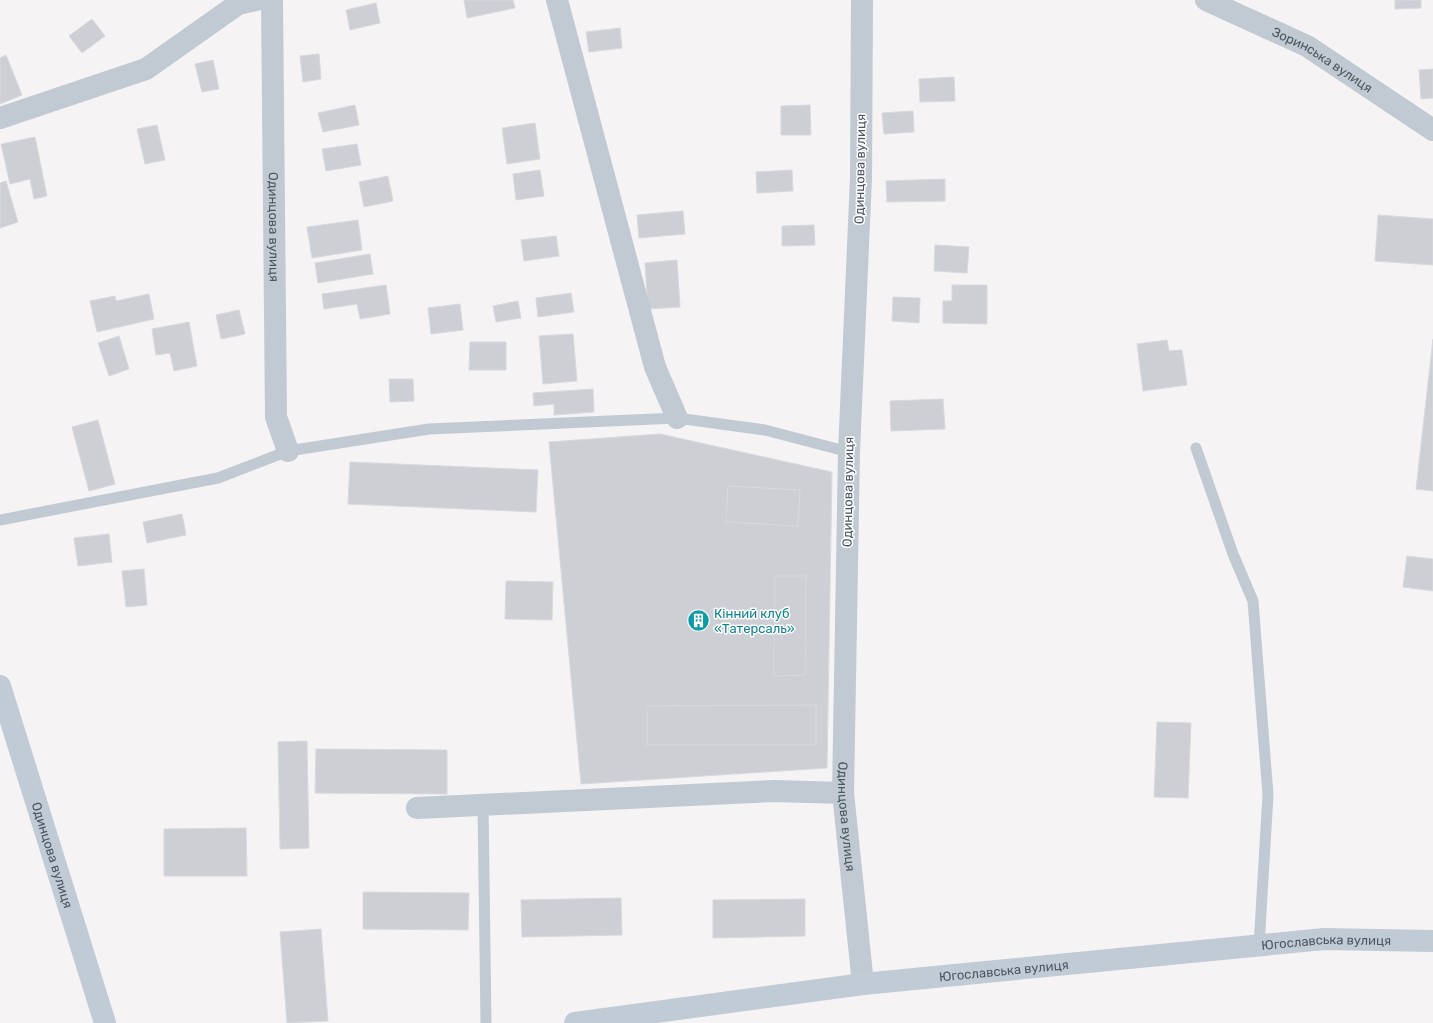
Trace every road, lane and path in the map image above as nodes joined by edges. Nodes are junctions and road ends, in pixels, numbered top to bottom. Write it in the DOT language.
graph roads {
  1 [pos="256,0"];
  2 [pos="272,0"];
  3 [pos="557,0"];
  4 [pos="862,0"];
  5 [pos="1206,0"];
  6 [pos="0,118"];
  7 [pos="1433,130"];
  8 [pos="678,418"];
  9 [pos="1196,448"];
  10 [pos="288,451"];
  11 [pos="849,452"];
  12 [pos="0,520"];
  13 [pos="0,686"];
  14 [pos="843,793"];
  15 [pos="483,805"];
  16 [pos="417,808"];
  17 [pos="1433,941"];
  18 [pos="1260,946"];
  19 [pos="863,984"];
  20 [pos="105,1023"];
  21 [pos="486,1023"];
  22 [pos="575,1023"];
  1 -- 6 [label="street"];
  2 -- 10 [label="street, Одинцова вулиця"];
  3 -- 8 [label="street"];
  4 -- 11 [label="street, Одинцова вулиця"];
  5 -- 7 [label="street, Зоринська вулиця"];
  8 -- 10 [label="lane"];
  8 -- 11 [label="lane"];
  9 -- 18 [label="lane"];
  10 -- 12 [label="lane"];
  11 -- 14 [label="street, Одинцова вулиця"];
  13 -- 20 [label="main road, Одинцова вулиця"];
  14 -- 15 [label="street"];
  14 -- 19 [label="street, Одинцова вулиця"];
  15 -- 16 [label="street"];
  15 -- 21 [label="lane"];
  17 -- 18 [label="main road, Югославська вулиця"];
  18 -- 19 [label="main road, Югославська вулиця"];
  19 -- 22 [label="main road, Югославська вулиця"];
}
